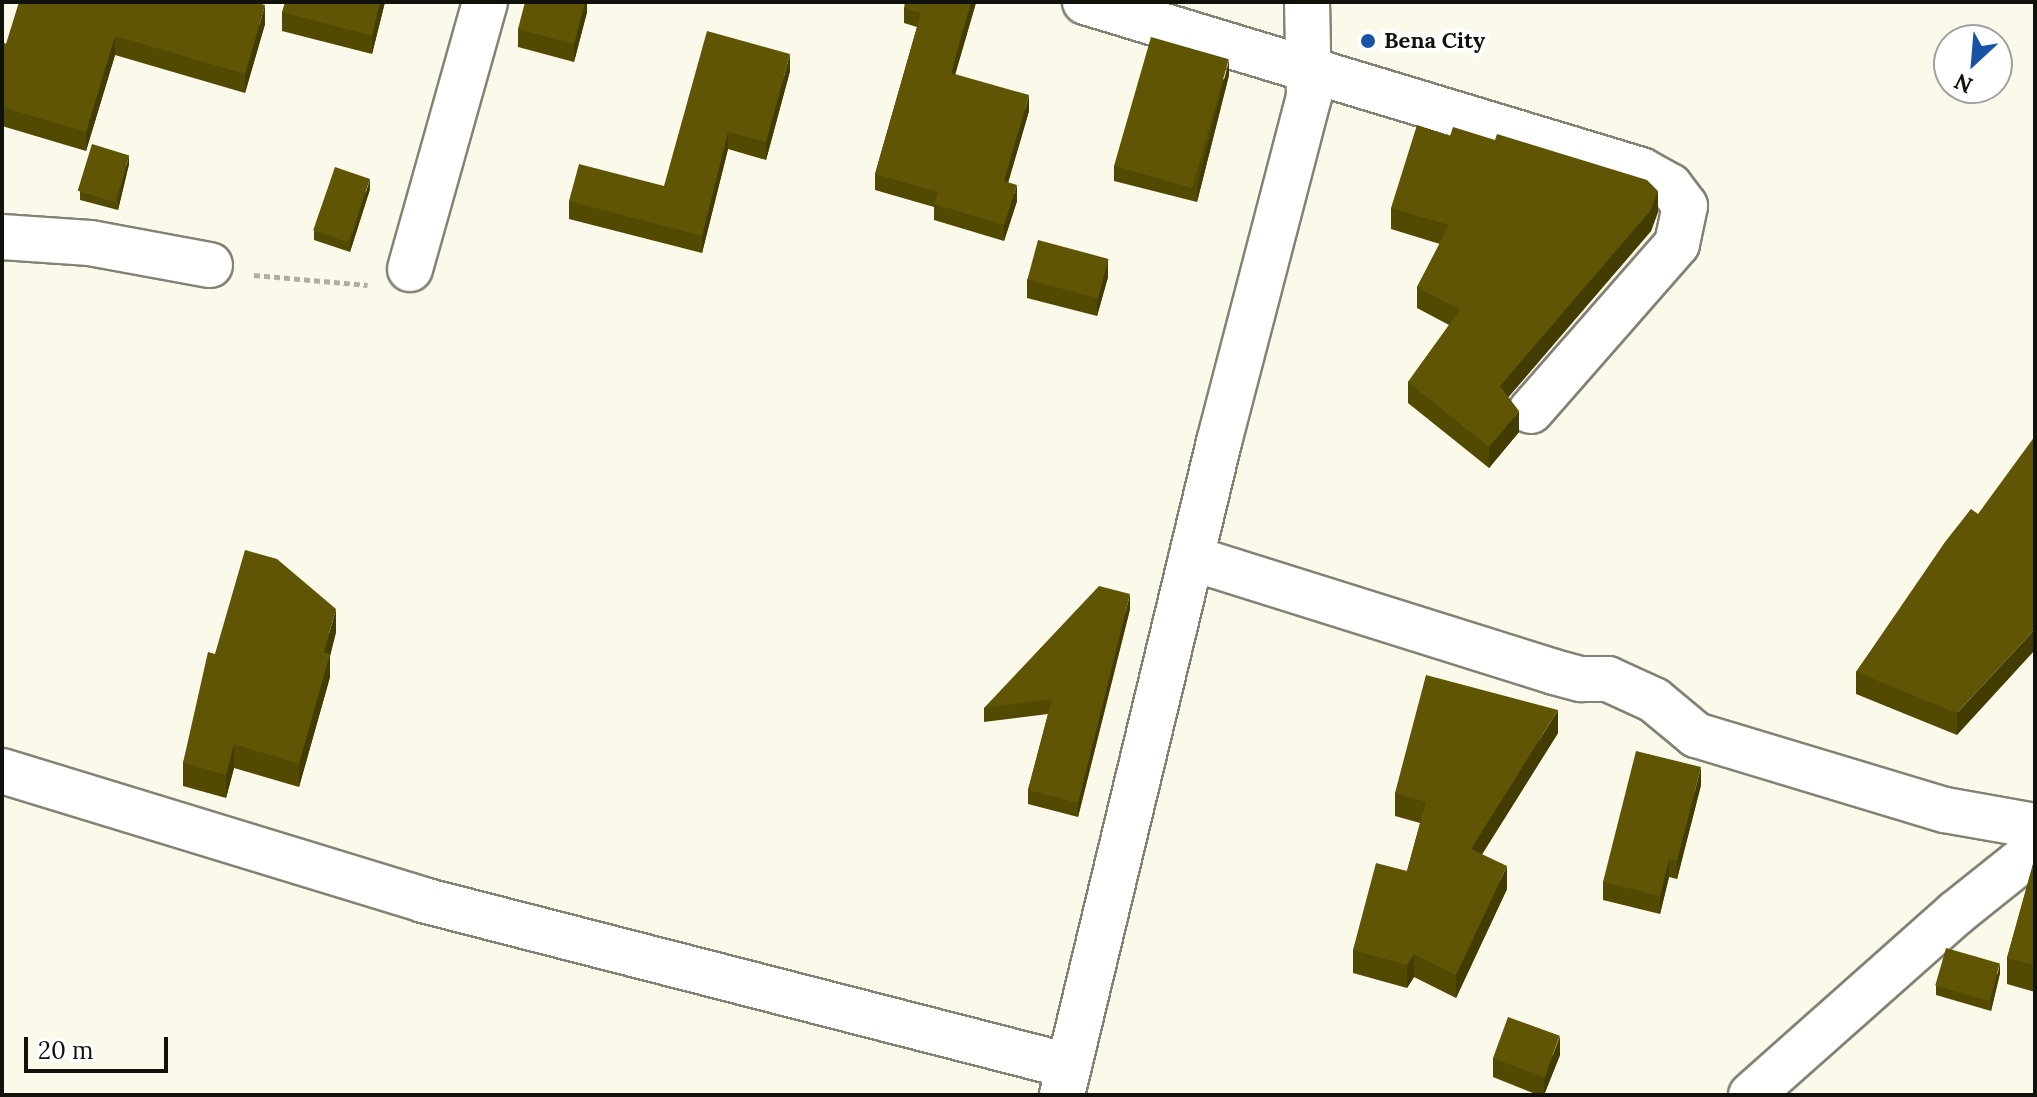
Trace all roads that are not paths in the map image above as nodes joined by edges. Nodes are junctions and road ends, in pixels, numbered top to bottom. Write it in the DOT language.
graph roads {
  1 [pos="485,2"];
  2 [pos="1085,2"];
  3 [pos="1307,2"];
  4 [pos="1312,73"];
  5 [pos="2,237"];
  6 [pos="210,265"];
  7 [pos="410,269"];
  8 [pos="1531,411"];
  9 [pos="1191,558"];
  10 [pos="2,771"];
  11 [pos="2035,826"];
  12 [pos="2035,850"];
  13 [pos="1066,1081"];
  14 [pos="1751,1095"];
  1 -- 7 [label="street"];
  2 -- 4 [label="street"];
  3 -- 4 [label="street"];
  4 -- 8 [label="street"];
  4 -- 9 [label="street"];
  5 -- 6 [label="street"];
  9 -- 11 [label="street"];
  9 -- 13 [label="street"];
  10 -- 13 [label="street"];
  12 -- 14 [label="street"];
}
